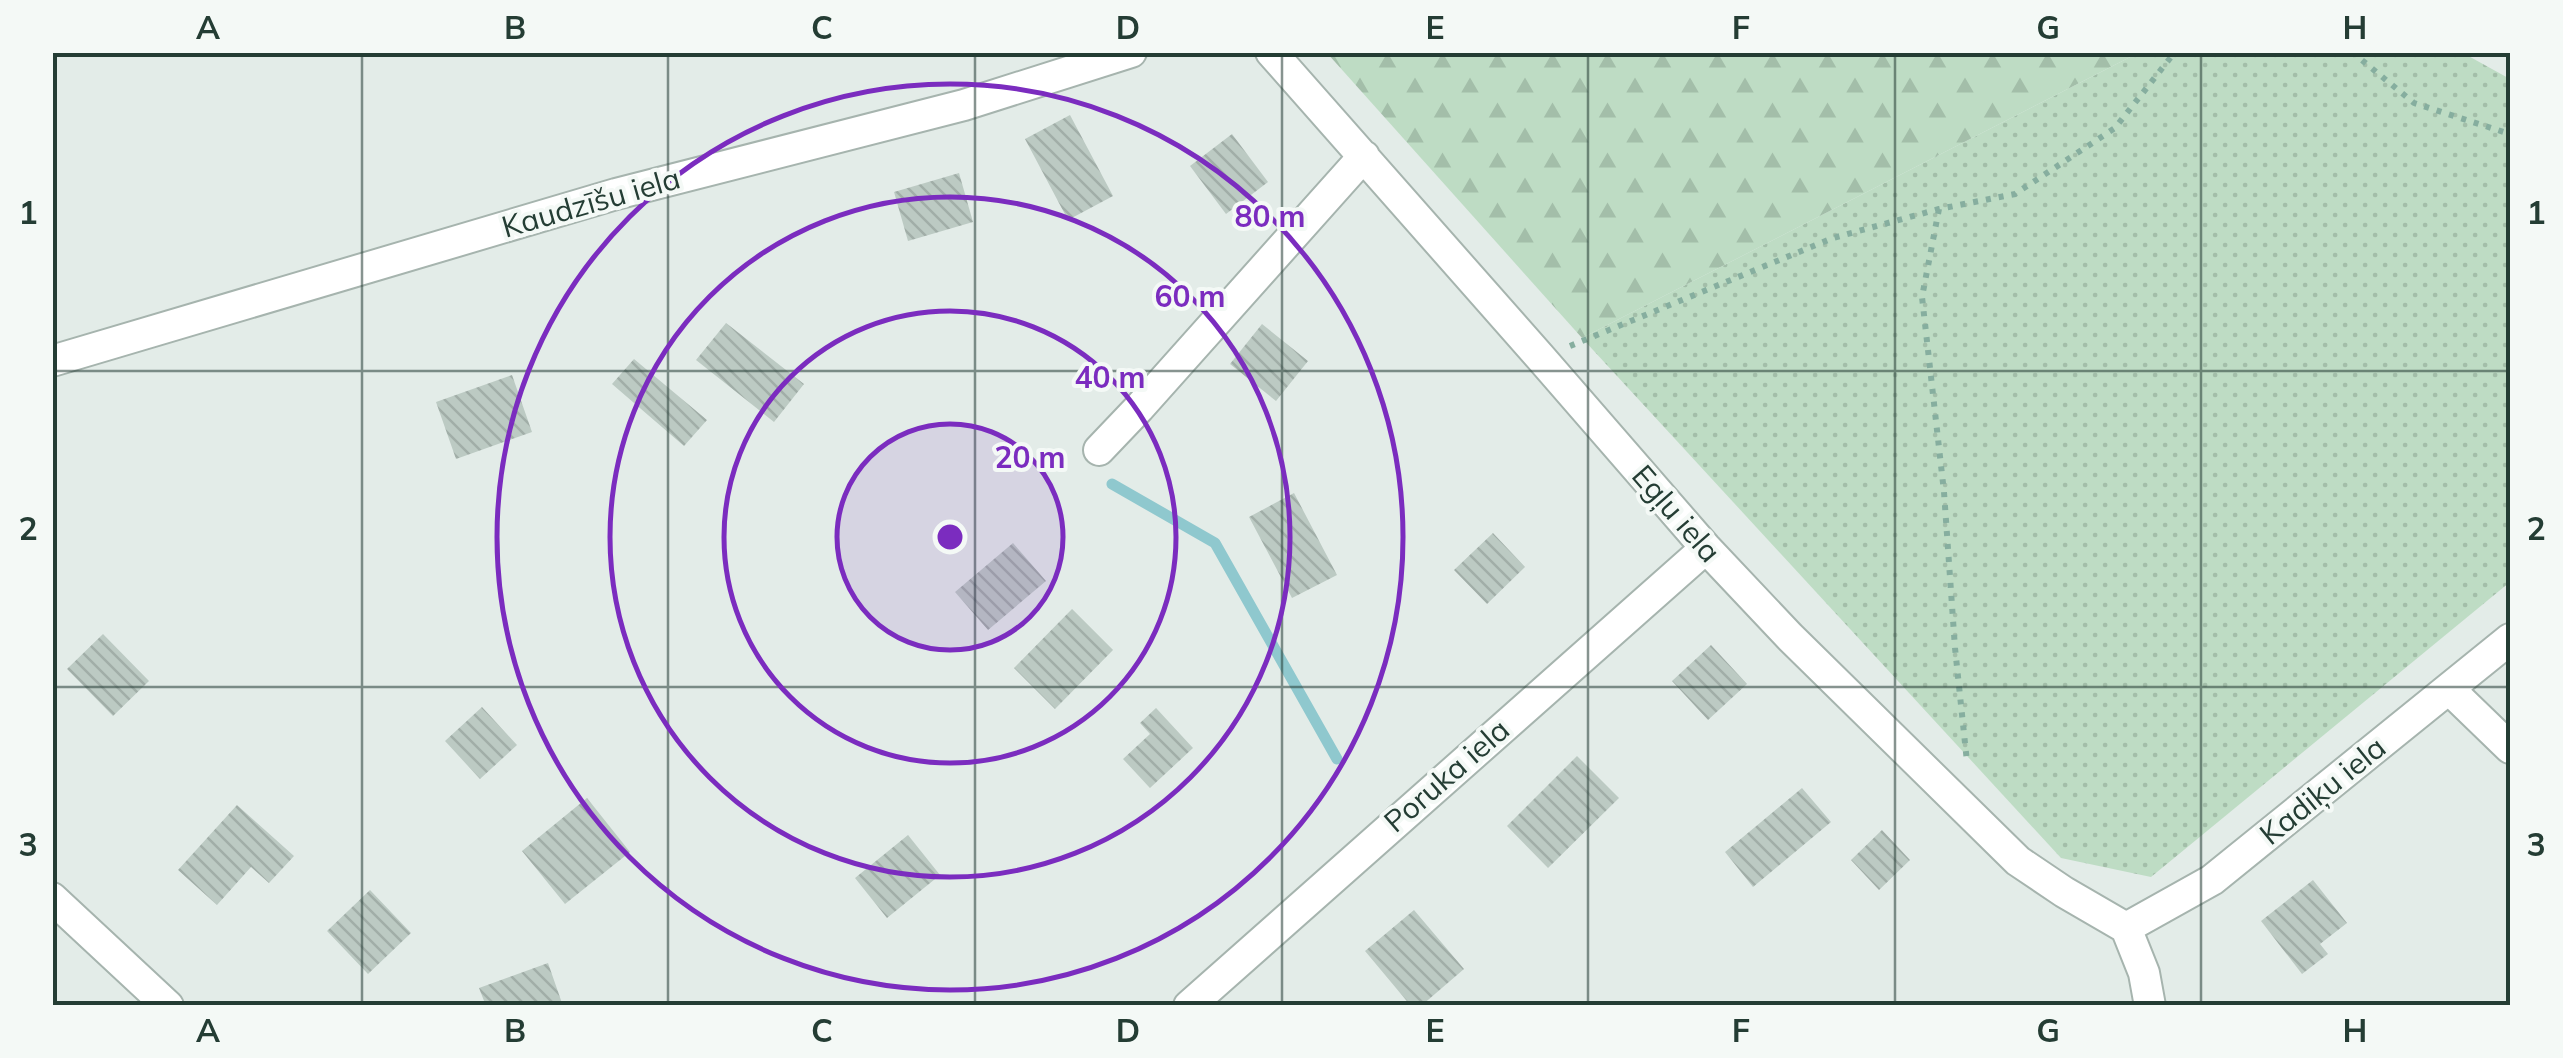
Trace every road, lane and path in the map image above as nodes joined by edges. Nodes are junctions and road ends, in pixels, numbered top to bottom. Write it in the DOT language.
graph roads {
  1 [pos="1131,52"];
  2 [pos="1270,52"];
  3 [pos="2175,52"];
  4 [pos="2352,52"];
  5 [pos="2510,134"];
  6 [pos="1364,156"];
  7 [pos="1939,209"];
  8 [pos="1541,358"];
  9 [pos="52,360"];
  10 [pos="1099,450"];
  11 [pos="1706,548"];
  12 [pos="2510,639"];
  13 [pos="2448,690"];
  14 [pos="2510,748"];
  15 [pos="1972,818"];
  16 [pos="52,898"];
  17 [pos="2126,928"];
  18 [pos="168,1006"];
  19 [pos="1189,1006"];
  20 [pos="2150,1006"];
  1 -- 9 [label="street, Kaudzīšu iela"];
  2 -- 6 [label="street, Egļu iela"];
  3 -- 7 [label="path"];
  4 -- 5 [label="path"];
  6 -- 8 [label="street, Egļu iela"];
  6 -- 10 [label="street"];
  7 -- 8 [label="path"];
  7 -- 15 [label="path"];
  8 -- 11 [label="street, Egļu iela"];
  11 -- 15 [label="street, Egļu iela"];
  11 -- 19 [label="street, Poruka iela"];
  12 -- 13 [label="street, Kadiķu iela"];
  13 -- 14 [label="street"];
  13 -- 17 [label="street, Kadiķu iela"];
  15 -- 17 [label="street, Egļu iela"];
  16 -- 18 [label="street"];
  17 -- 20 [label="street"];
}
